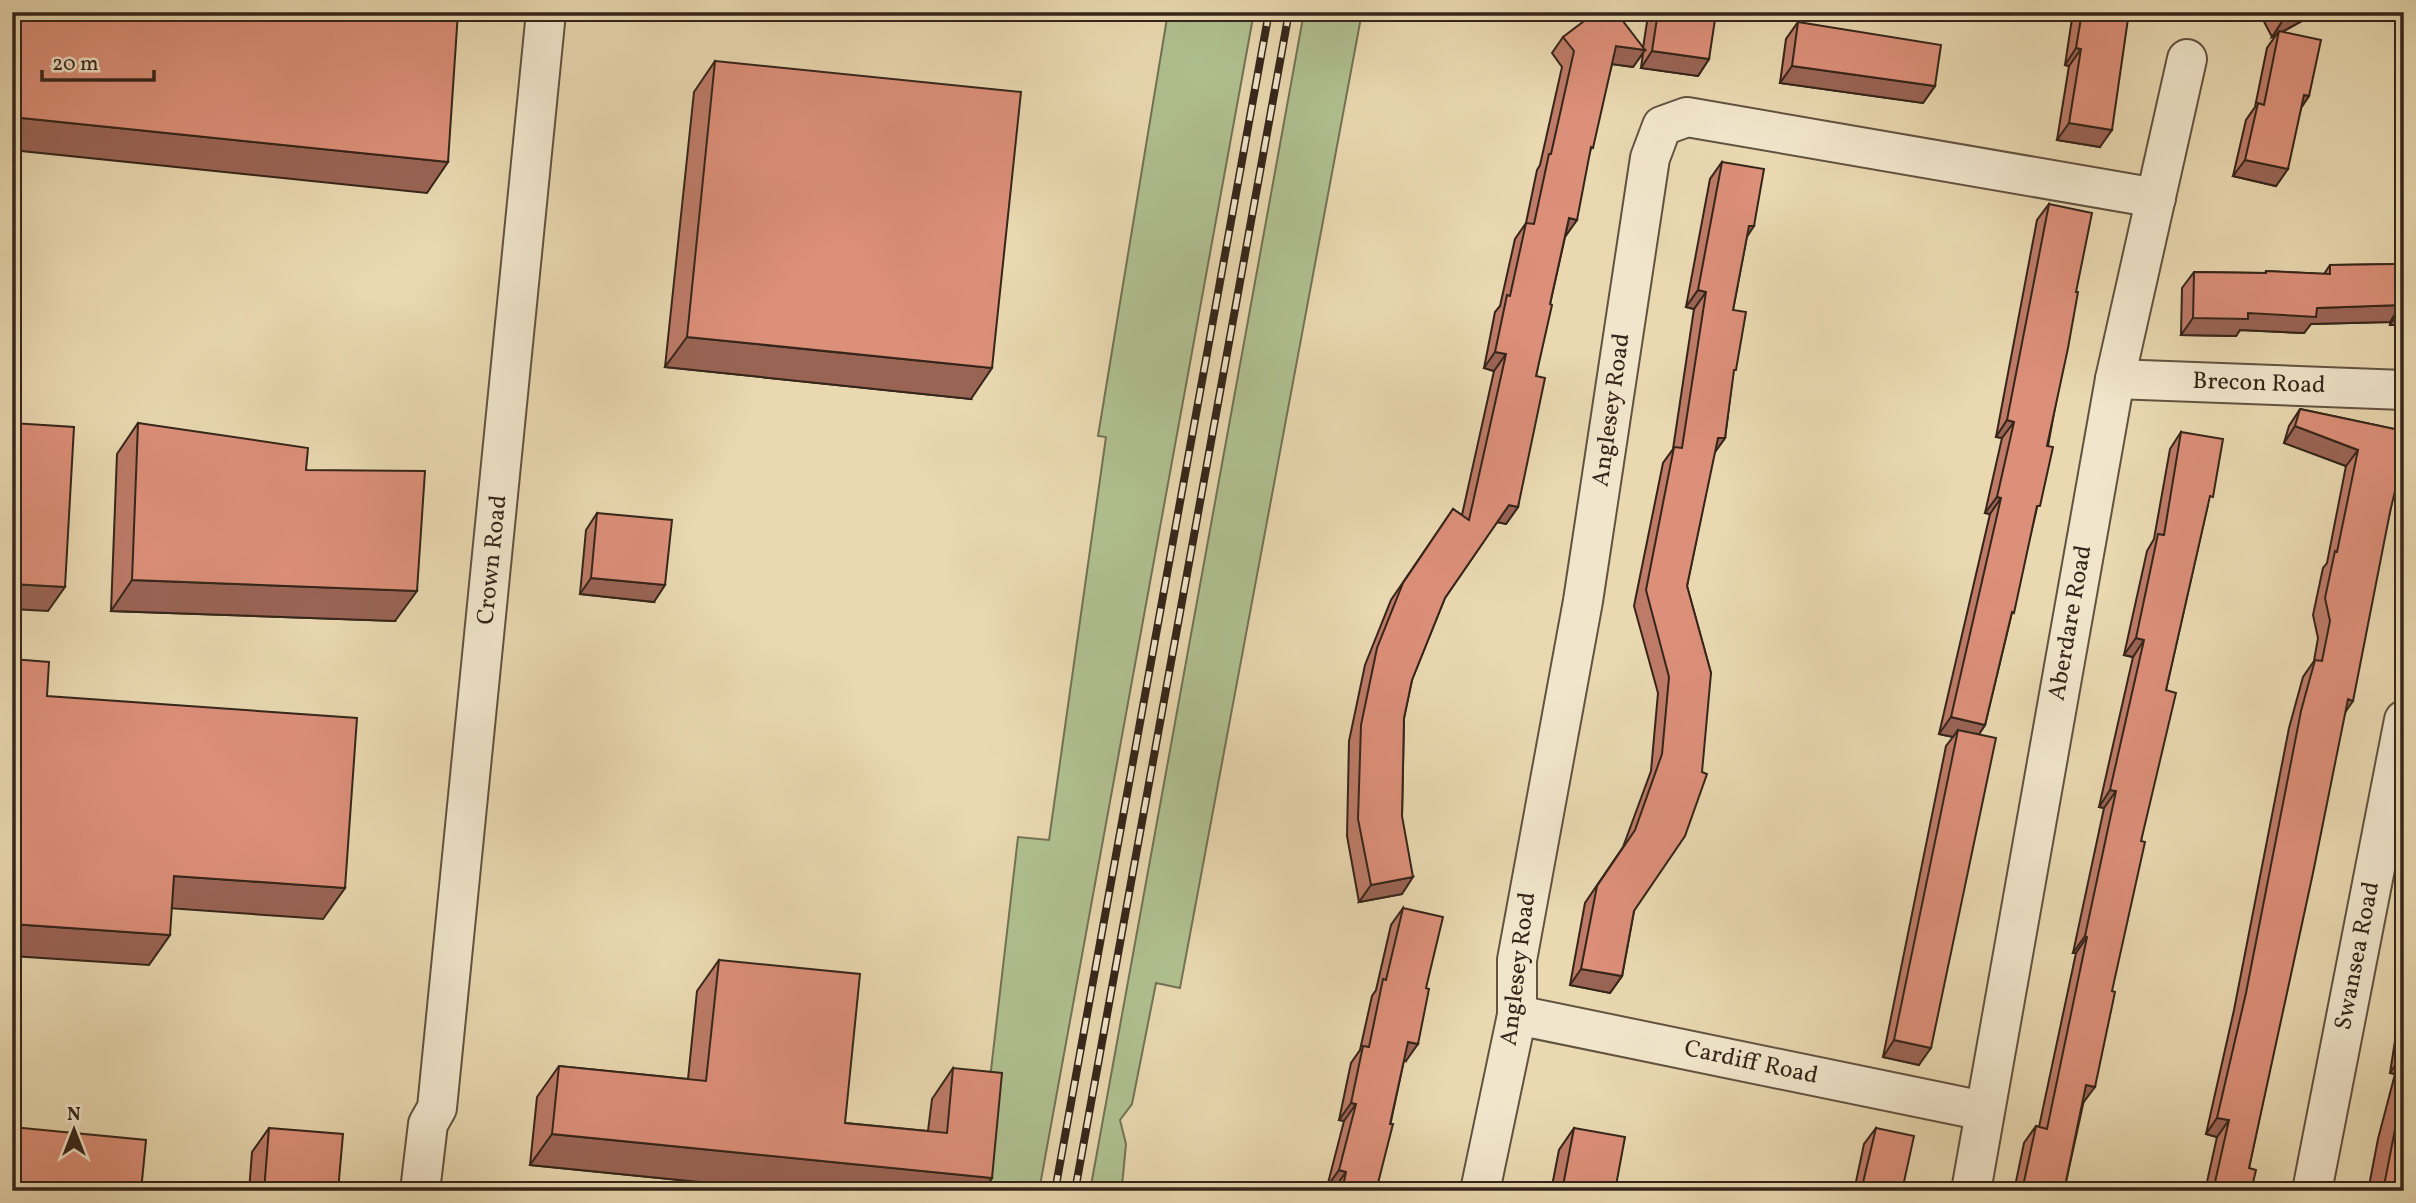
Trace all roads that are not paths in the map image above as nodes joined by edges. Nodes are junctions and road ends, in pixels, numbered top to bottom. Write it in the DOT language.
graph roads {
  1 [pos="546,12"];
  2 [pos="2187,59"];
  3 [pos="2157,198"];
  4 [pos="2115,379"];
  5 [pos="2404,390"];
  6 [pos="2404,720"];
  7 [pos="1517,1015"];
  8 [pos="437,1108"];
  9 [pos="1984,1111"];
  10 [pos="420,1191"];
  11 [pos="448,1191"];
  12 [pos="1480,1191"];
  13 [pos="1971,1191"];
  14 [pos="2312,1191"];
  1 -- 8 [label="street, Crown Road"];
  2 -- 3 [label="street, Aberdare Road"];
  3 -- 4 [label="street, Aberdare Road"];
  3 -- 7 [label="street, Anglesey Road"];
  4 -- 5 [label="street, Brecon Road"];
  4 -- 9 [label="street, Aberdare Road"];
  6 -- 14 [label="street, Swansea Road"];
  7 -- 9 [label="street, Cardiff Road"];
  7 -- 12 [label="street, Anglesey Road"];
  8 -- 10 [label="street, Crown Road"];
  8 -- 11 [label="street, Crown Road"];
  9 -- 13 [label="street, Aberdare Road"];
}
